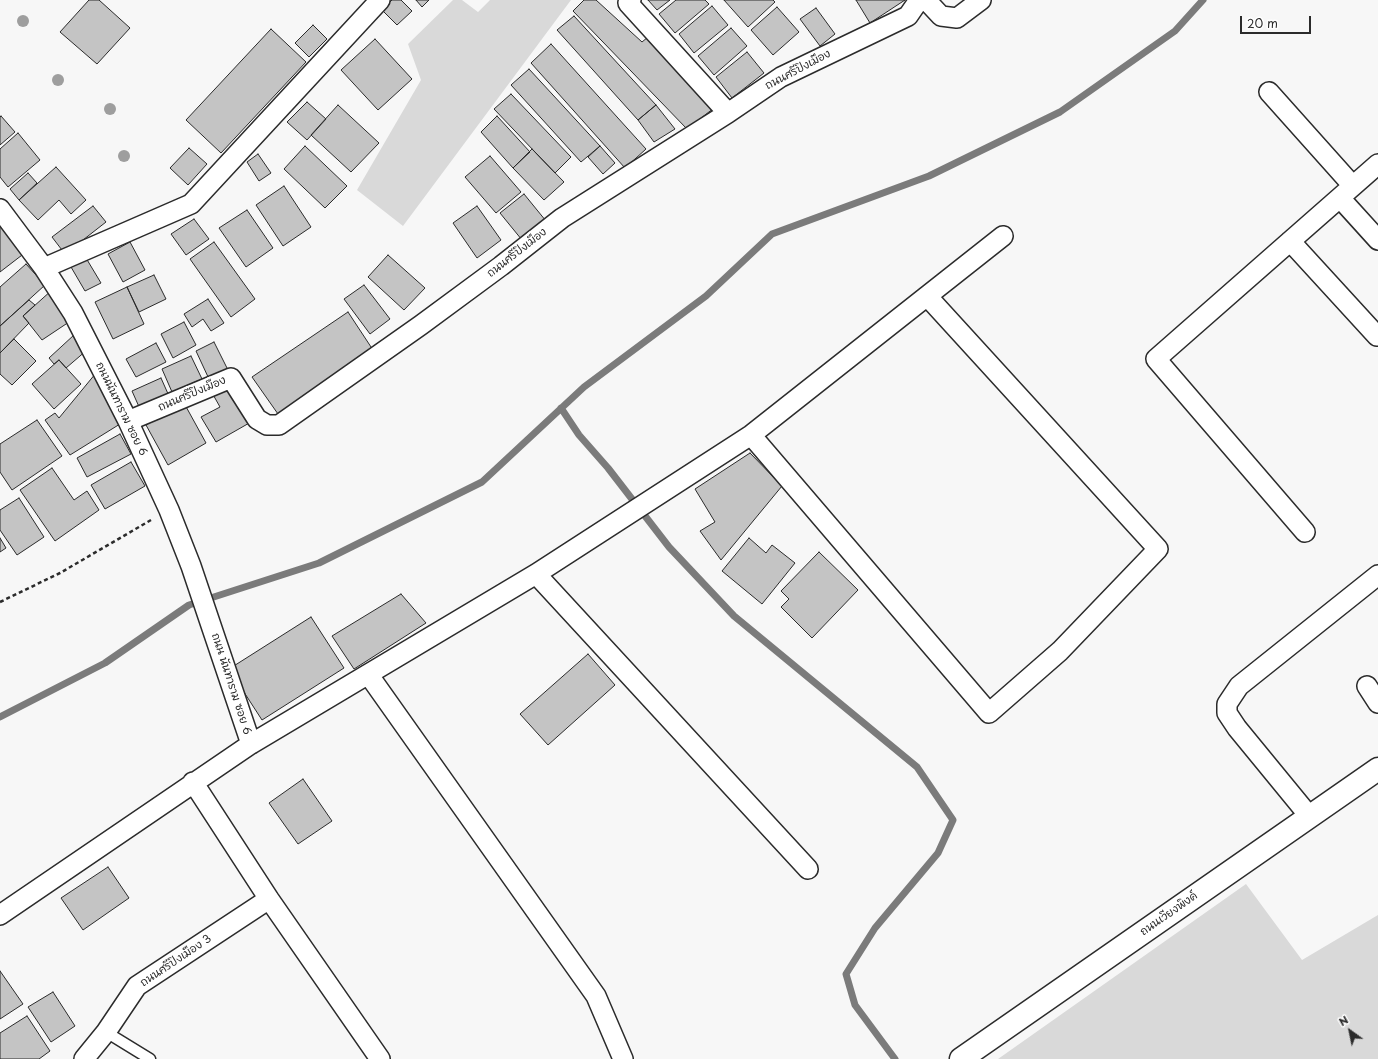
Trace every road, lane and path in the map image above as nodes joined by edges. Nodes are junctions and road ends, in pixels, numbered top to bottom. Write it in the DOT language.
graph roads {
  1 [pos="380,0"];
  2 [pos="631,0"];
  3 [pos="919,0"];
  4 [pos="926,0"];
  5 [pos="981,0"];
  6 [pos="1269,92"];
  7 [pos="728,113"];
  8 [pos="1378,164"];
  9 [pos="1347,192"];
  10 [pos="0,208"];
  11 [pos="1003,236"];
  12 [pos="1378,240"];
  13 [pos="1290,242"];
  14 [pos="44,268"];
  15 [pos="927,296"];
  16 [pos="1377,336"];
  17 [pos="128,421"];
  18 [pos="751,435"];
  19 [pos="169,510"];
  20 [pos="1305,532"];
  21 [pos="536,574"];
  22 [pos="1378,575"];
  23 [pos="0,602"];
  24 [pos="211,624"];
  25 [pos="368,674"];
  26 [pos="1367,686"];
  27 [pos="1378,703"];
  28 [pos="251,744"];
  29 [pos="1378,770"];
  30 [pos="193,782"];
  31 [pos="1310,817"];
  32 [pos="808,869"];
  33 [pos="269,899"];
  34 [pos="0,915"];
  35 [pos="106,1032"];
  36 [pos="84,1059"];
  37 [pos="150,1059"];
  38 [pos="380,1059"];
  39 [pos="623,1059"];
  40 [pos="961,1059"];
  1 -- 14 [label="street"];
  2 -- 7 [label="street"];
  3 -- 7 [label="street, ถนนศรีปิงเมือง"];
  4 -- 5 [label="street"];
  6 -- 9 [label="street"];
  7 -- 17 [label="street, ถนนศรีปิงเมือง"];
  8 -- 9 [label="street"];
  9 -- 12 [label="street"];
  9 -- 13 [label="street"];
  10 -- 14 [label="street, ถนนนันทาราม ซอย 6"];
  11 -- 15 [label="street"];
  13 -- 16 [label="street"];
  13 -- 20 [label="street"];
  14 -- 17 [label="street, ถนนนันทาราม ซอย 6"];
  15 -- 18 [label="street"];
  15 -- 18 [label="street"];
  17 -- 19 [label="street, ถนนนันทาราม ซอย 6"];
  18 -- 21 [label="street"];
  19 -- 23 [label="path"];
  19 -- 24 [label="street, ถนนนันทาราม ซอย 6"];
  21 -- 25 [label="street"];
  21 -- 32 [label="street"];
  22 -- 31 [label="street"];
  24 -- 28 [label="street, ถนน นันทาราม ซอย 6"];
  25 -- 28 [label="street"];
  25 -- 39 [label="street"];
  26 -- 27 [label="street"];
  28 -- 30 [label="street"];
  29 -- 31 [label="street, ถนนเวียงพิงค์"];
  30 -- 33 [label="street"];
  30 -- 34 [label="street"];
  31 -- 40 [label="street, ถนนเวียงพิงค์"];
  33 -- 35 [label="street, ถนนศรีปิงเมือง 3"];
  33 -- 38 [label="street"];
  35 -- 36 [label="street, ถนนศรีปิงเมือง 3"];
  35 -- 37 [label="lane"];
}
